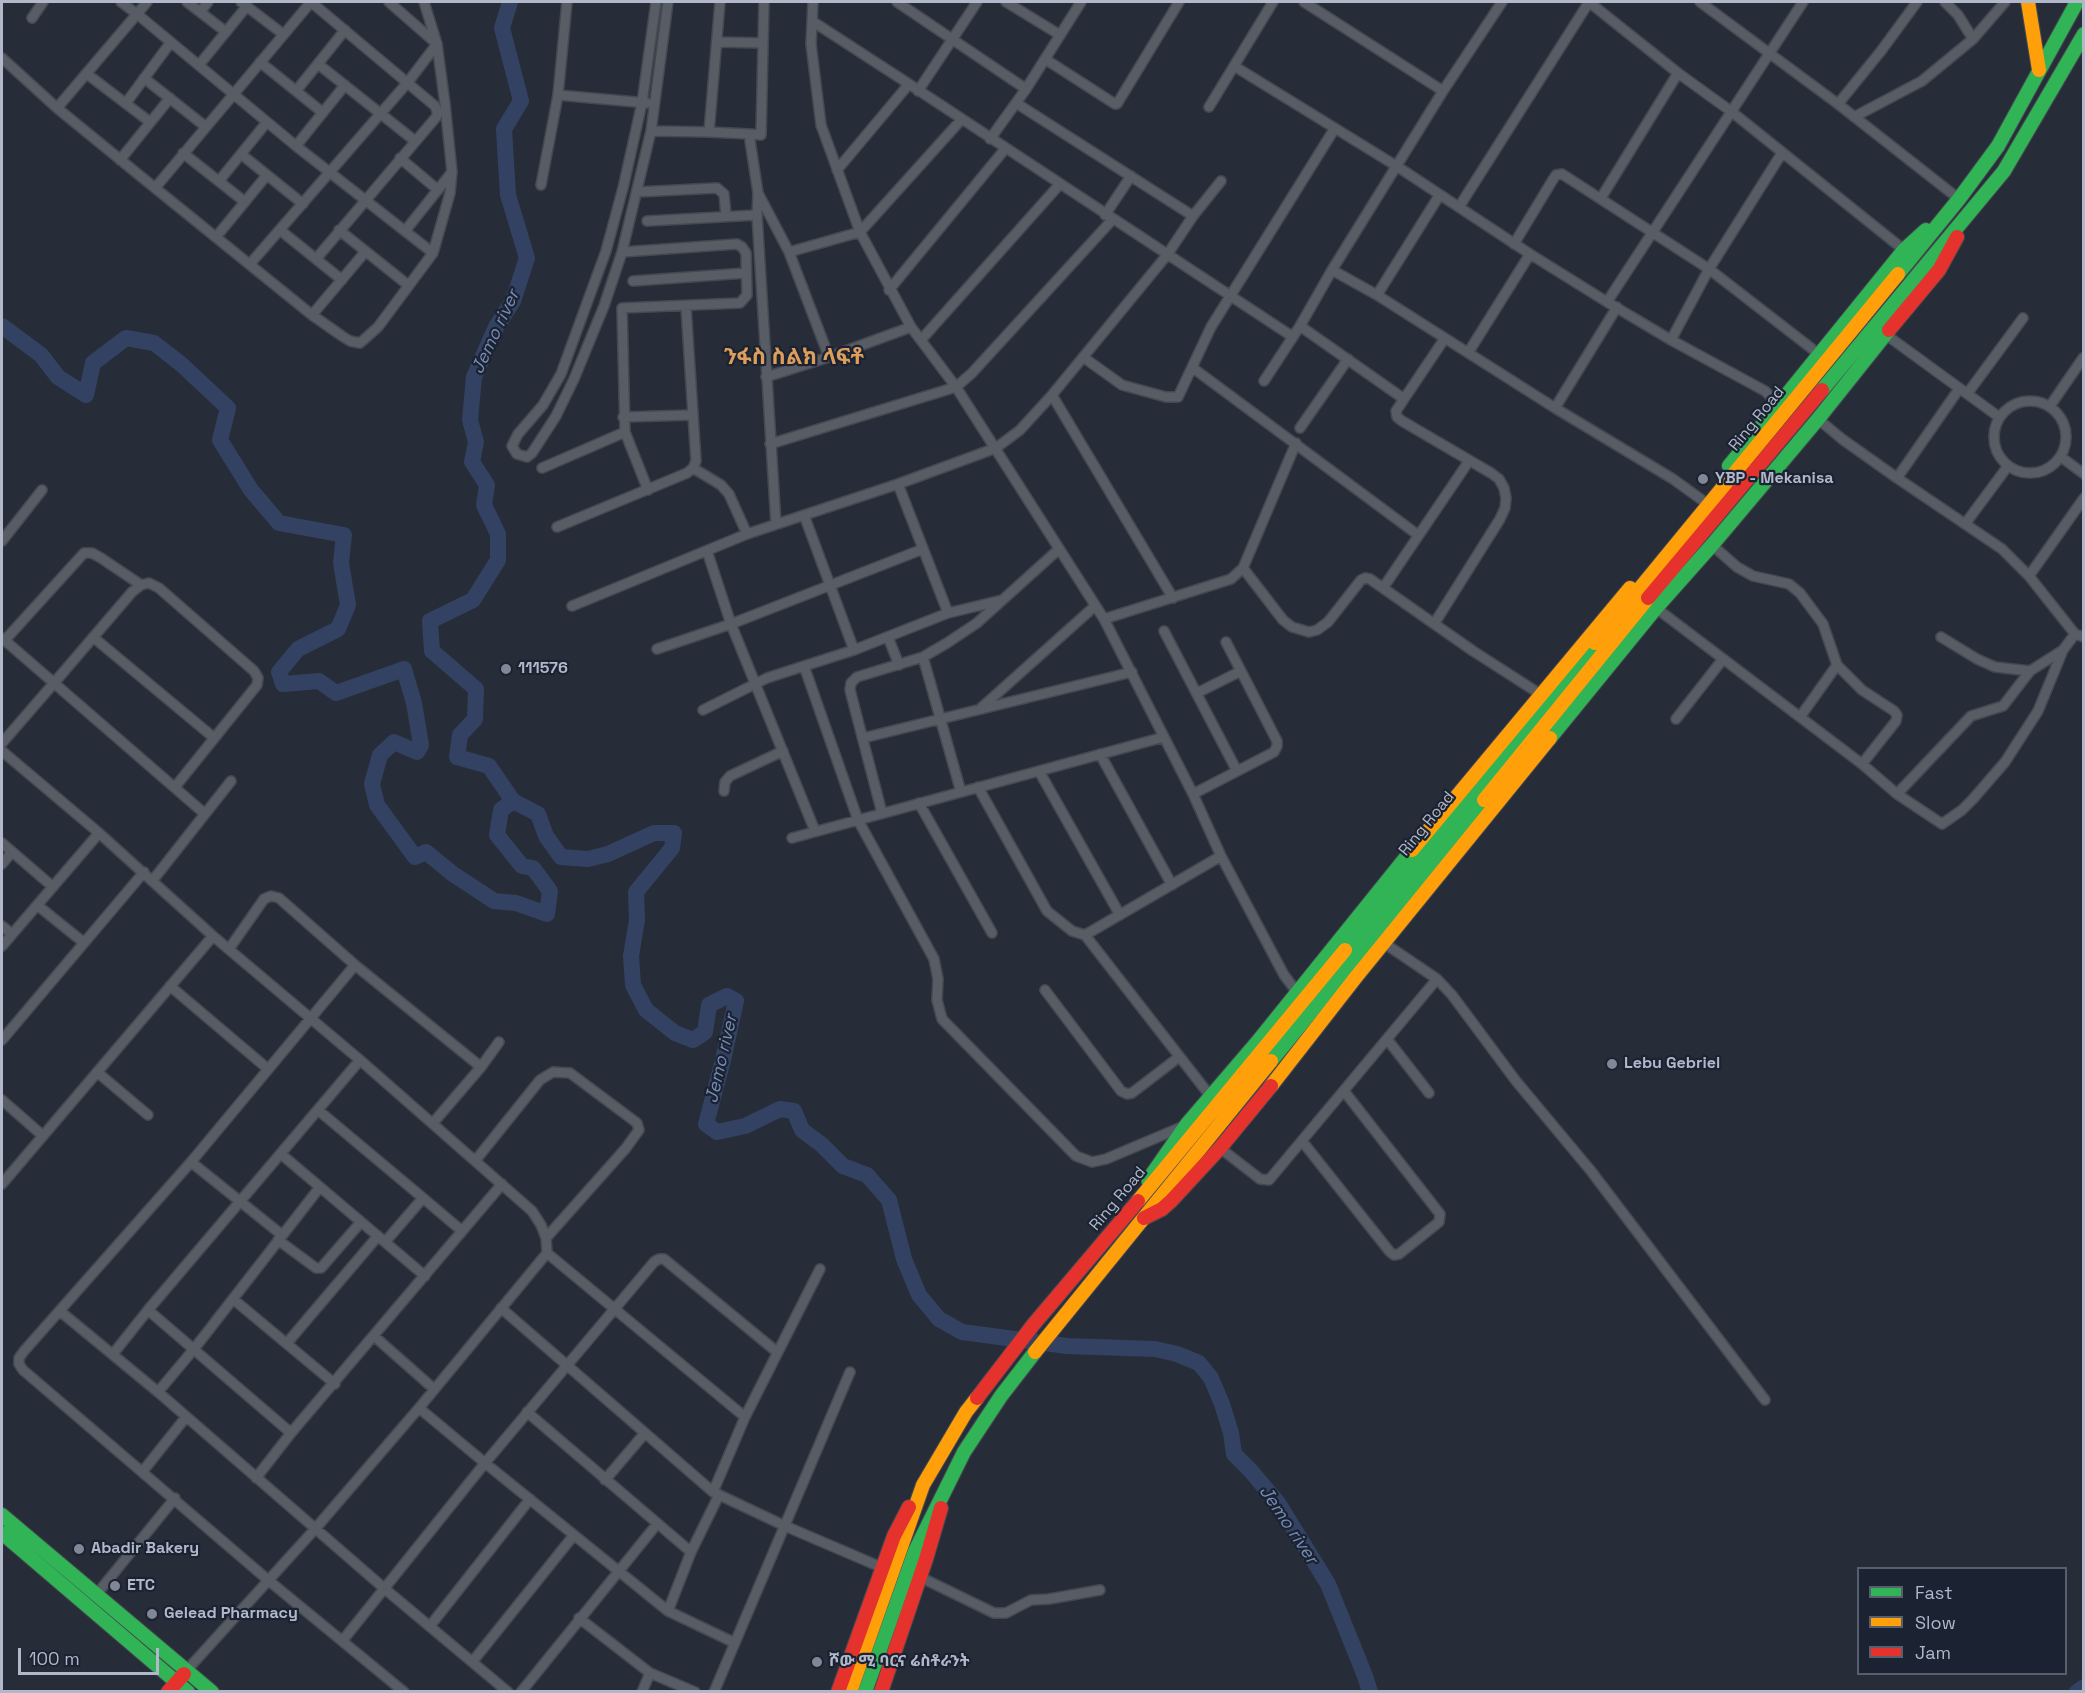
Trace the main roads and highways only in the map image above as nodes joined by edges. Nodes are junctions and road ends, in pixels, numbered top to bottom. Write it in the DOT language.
graph roads {
  1 [pos="2028,2"];
  2 [pos="2077,2"];
  3 [pos="2084,34"];
  4 [pos="2084,45"];
  5 [pos="2070,56"];
  6 [pos="2039,70"];
  7 [pos="1947,214"];
  8 [pos="1965,219"];
  9 [pos="1311,1004"];
  10 [pos="1132,1207"];
  11 [pos="1142,1219"];
  12 [pos="923,1485"];
  13 [pos="944,1489"];
  14 [pos="2,1515"];
  15 [pos="2,1533"];
  16 [pos="187,1670"];
  17 [pos="172,1687"];
  18 [pos="188,1692"];
  19 [pos="212,1692"];
  20 [pos="838,1692"];
  21 [pos="850,1692"];
  22 [pos="866,1692"];
  23 [pos="881,1692"];
  1 -- 6 [label="main road"];
  2 -- 6 [label="main road, Ring Road"];
  3 -- 5 [label="main road, Ring Road"];
  4 -- 5 [label="main road"];
  5 -- 8 [label="main road, Ring Road"];
  6 -- 7 [label="main road, Ring Road"];
  7 -- 9 [label="main road, Ring Road"];
  7 -- 9 [label="main road"];
  8 -- 9 [label="main road, Ring Road"];
  8 -- 9 [label="main road"];
  9 -- 10 [label="main road, Ring Road"];
  9 -- 10 [label="main road"];
  9 -- 11 [label="main road, Ring Road"];
  9 -- 11 [label="main road"];
  10 -- 12 [label="main road, Ring Road"];
  11 -- 13 [label="main road, Ring Road"];
  12 -- 20 [label="main road"];
  12 -- 21 [label="main road, Ring Road"];
  13 -- 22 [label="main road, Ring Road"];
  13 -- 23 [label="main road"];
  14 -- 16 [label="main road"];
  15 -- 17 [label="main road"];
  16 -- 17 [label="main road"];
  16 -- 19 [label="main road"];
  17 -- 18 [label="main road"];
}
